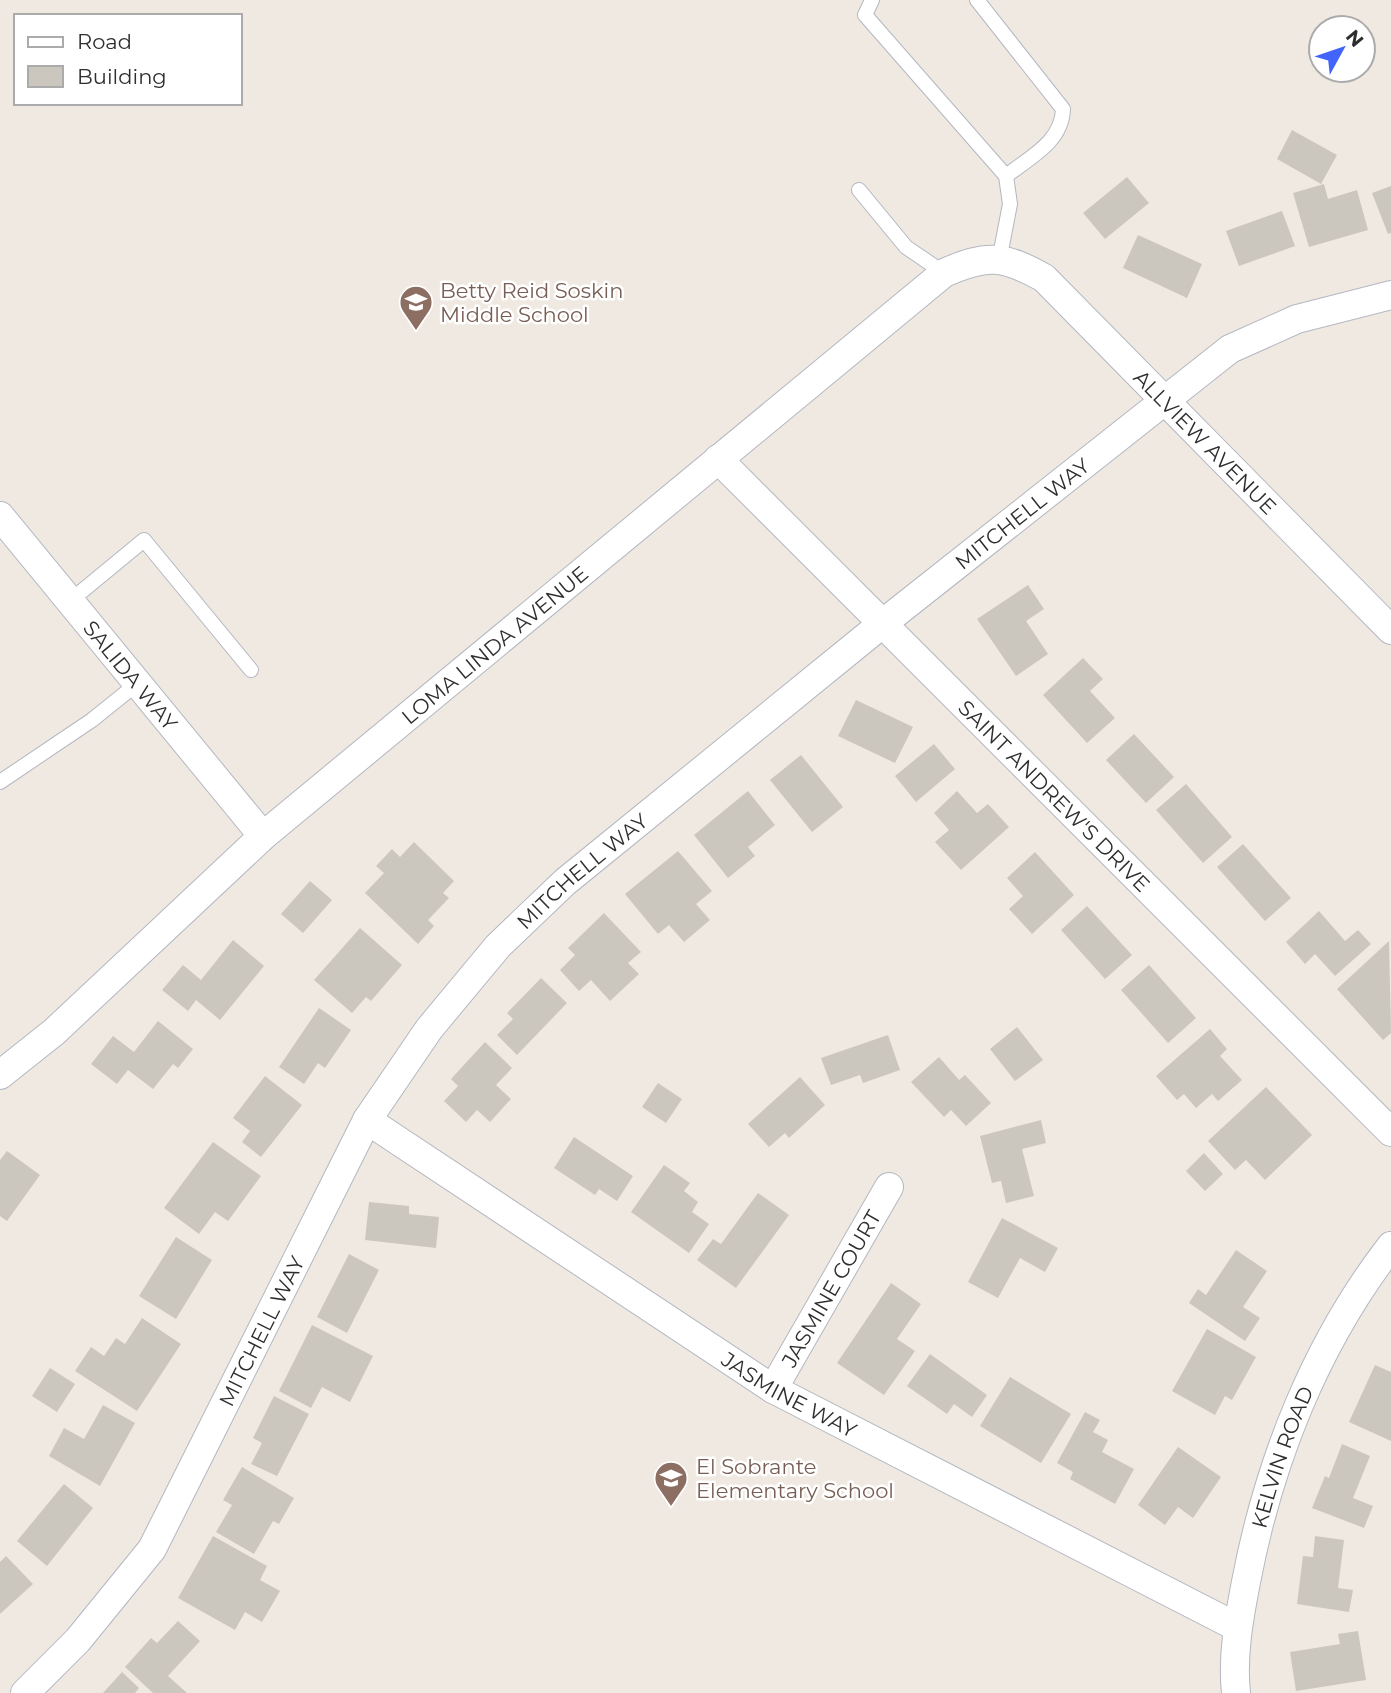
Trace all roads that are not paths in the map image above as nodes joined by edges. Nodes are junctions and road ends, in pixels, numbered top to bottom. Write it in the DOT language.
graph roads {
  1 [pos="872,0"];
  2 [pos="977,0"];
  3 [pos="1006,176"];
  4 [pos="859,190"];
  5 [pos="1006,261"];
  6 [pos="944,273"];
  7 [pos="1391,295"];
  8 [pos="1164,401"];
  9 [pos="718,459"];
  10 [pos="0,516"];
  11 [pos="70,601"];
  12 [pos="882,624"];
  13 [pos="1391,630"];
  14 [pos="251,670"];
  15 [pos="138,683"];
  16 [pos="0,782"];
  17 [pos="263,836"];
  18 [pos="0,1075"];
  19 [pos="367,1120"];
  20 [pos="1391,1132"];
  21 [pos="889,1187"];
  22 [pos="1391,1246"];
  23 [pos="773,1390"];
  24 [pos="1237,1627"];
  25 [pos="25,1693"];
  26 [pos="1236,1693"];
  1 -- 3 [label="lane"];
  2 -- 3 [label="lane"];
  3 -- 5 [label="lane"];
  4 -- 6 [label="lane"];
  5 -- 6 [label="street, LOMA LINDA AVENUE"];
  5 -- 8 [label="street, ALLVIEW AVENUE"];
  6 -- 9 [label="street, LOMA LINDA AVENUE"];
  7 -- 8 [label="street, MITCHELL WAY"];
  8 -- 12 [label="street, MITCHELL WAY"];
  8 -- 13 [label="street, ALLVIEW AVENUE"];
  9 -- 12 [label="street, SAINT ANDREW'S DRIVE"];
  9 -- 17 [label="street, LOMA LINDA AVENUE"];
  10 -- 11 [label="street, SALIDA WAY"];
  11 -- 14 [label="lane"];
  11 -- 15 [label="street, SALIDA WAY"];
  12 -- 19 [label="street, MITCHELL WAY"];
  12 -- 20 [label="street, SAINT ANDREW'S DRIVE"];
  15 -- 16 [label="lane"];
  15 -- 17 [label="street, SALIDA WAY"];
  17 -- 18 [label="street, LOMA LINDA AVENUE"];
  19 -- 23 [label="street, JASMINE WAY"];
  19 -- 25 [label="street, MITCHELL WAY"];
  21 -- 23 [label="street, JASMINE COURT"];
  22 -- 24 [label="street, KELVIN ROAD"];
  23 -- 24 [label="street, JASMINE WAY"];
  24 -- 26 [label="street, KELVIN ROAD"];
}
